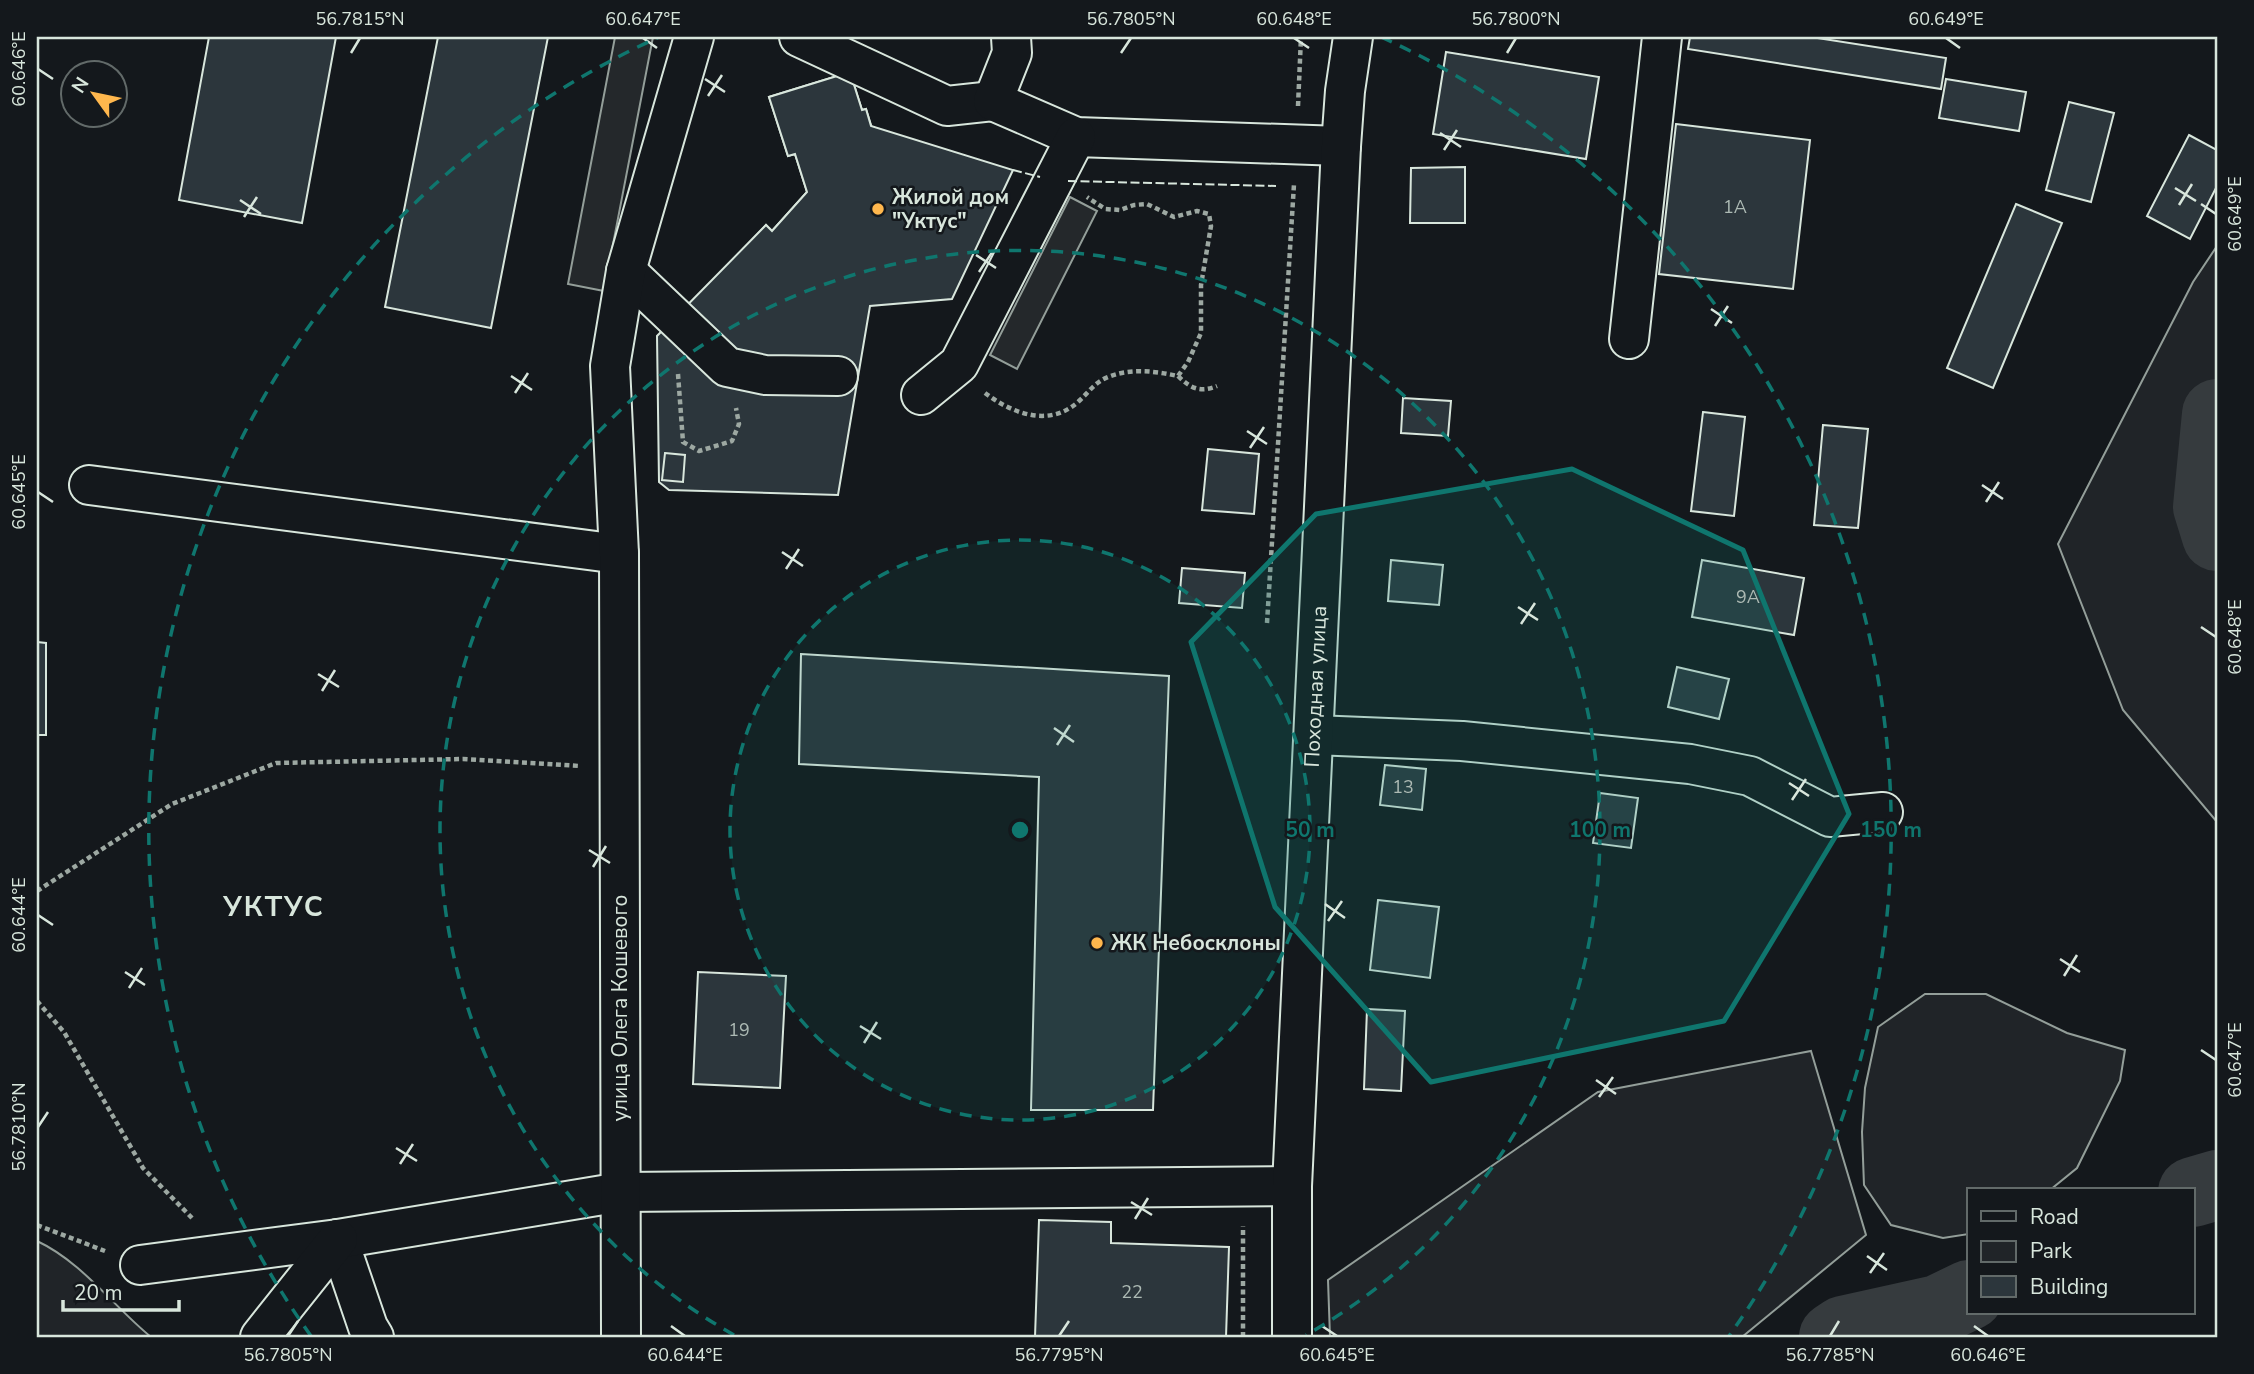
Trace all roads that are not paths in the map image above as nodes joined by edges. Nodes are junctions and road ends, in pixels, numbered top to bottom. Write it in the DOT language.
graph roads {
  1 [pos="694,37"];
  2 [pos="799,37"];
  3 [pos="1011,37"];
  4 [pos="1353,37"];
  5 [pos="1662,37"];
  6 [pos="993,101"];
  7 [pos="1076,137"];
  8 [pos="1341,146"];
  9 [pos="626,271"];
  10 [pos="1629,339"];
  11 [pos="838,376"];
  12 [pos="921,395"];
  13 [pos="89,485"];
  14 [pos="619,554"];
  15 [pos="1314,735"];
  16 [pos="1883,812"];
  17 [pos="1292,1186"];
  18 [pos="621,1192"];
  19 [pos="338,1239"];
  20 [pos="140,1265"];
  21 [pos="260,1337"];
  22 [pos="374,1337"];
  23 [pos="621,1337"];
  24 [pos="1292,1337"];
  1 -- 9 [label="street, улица Олега Кошевого"];
  2 -- 6 [label="street"];
  3 -- 6 [label="street"];
  4 -- 8 [label="street, Походная улица"];
  5 -- 10 [label="street"];
  6 -- 7 [label="street"];
  7 -- 8 [label="street"];
  7 -- 12 [label="street"];
  8 -- 15 [label="street, Походная улица"];
  9 -- 11 [label="street"];
  9 -- 14 [label="street, улица Олега Кошевого"];
  13 -- 14 [label="street"];
  14 -- 18 [label="street, улица Олега Кошевого"];
  15 -- 16 [label="street"];
  15 -- 17 [label="street, Походная улица"];
  17 -- 18 [label="street"];
  17 -- 24 [label="street, Походная улица"];
  18 -- 19 [label="street"];
  18 -- 23 [label="street, улица Олега Кошевого"];
  19 -- 20 [label="street"];
  19 -- 21 [label="street"];
  19 -- 22 [label="street"];
}
